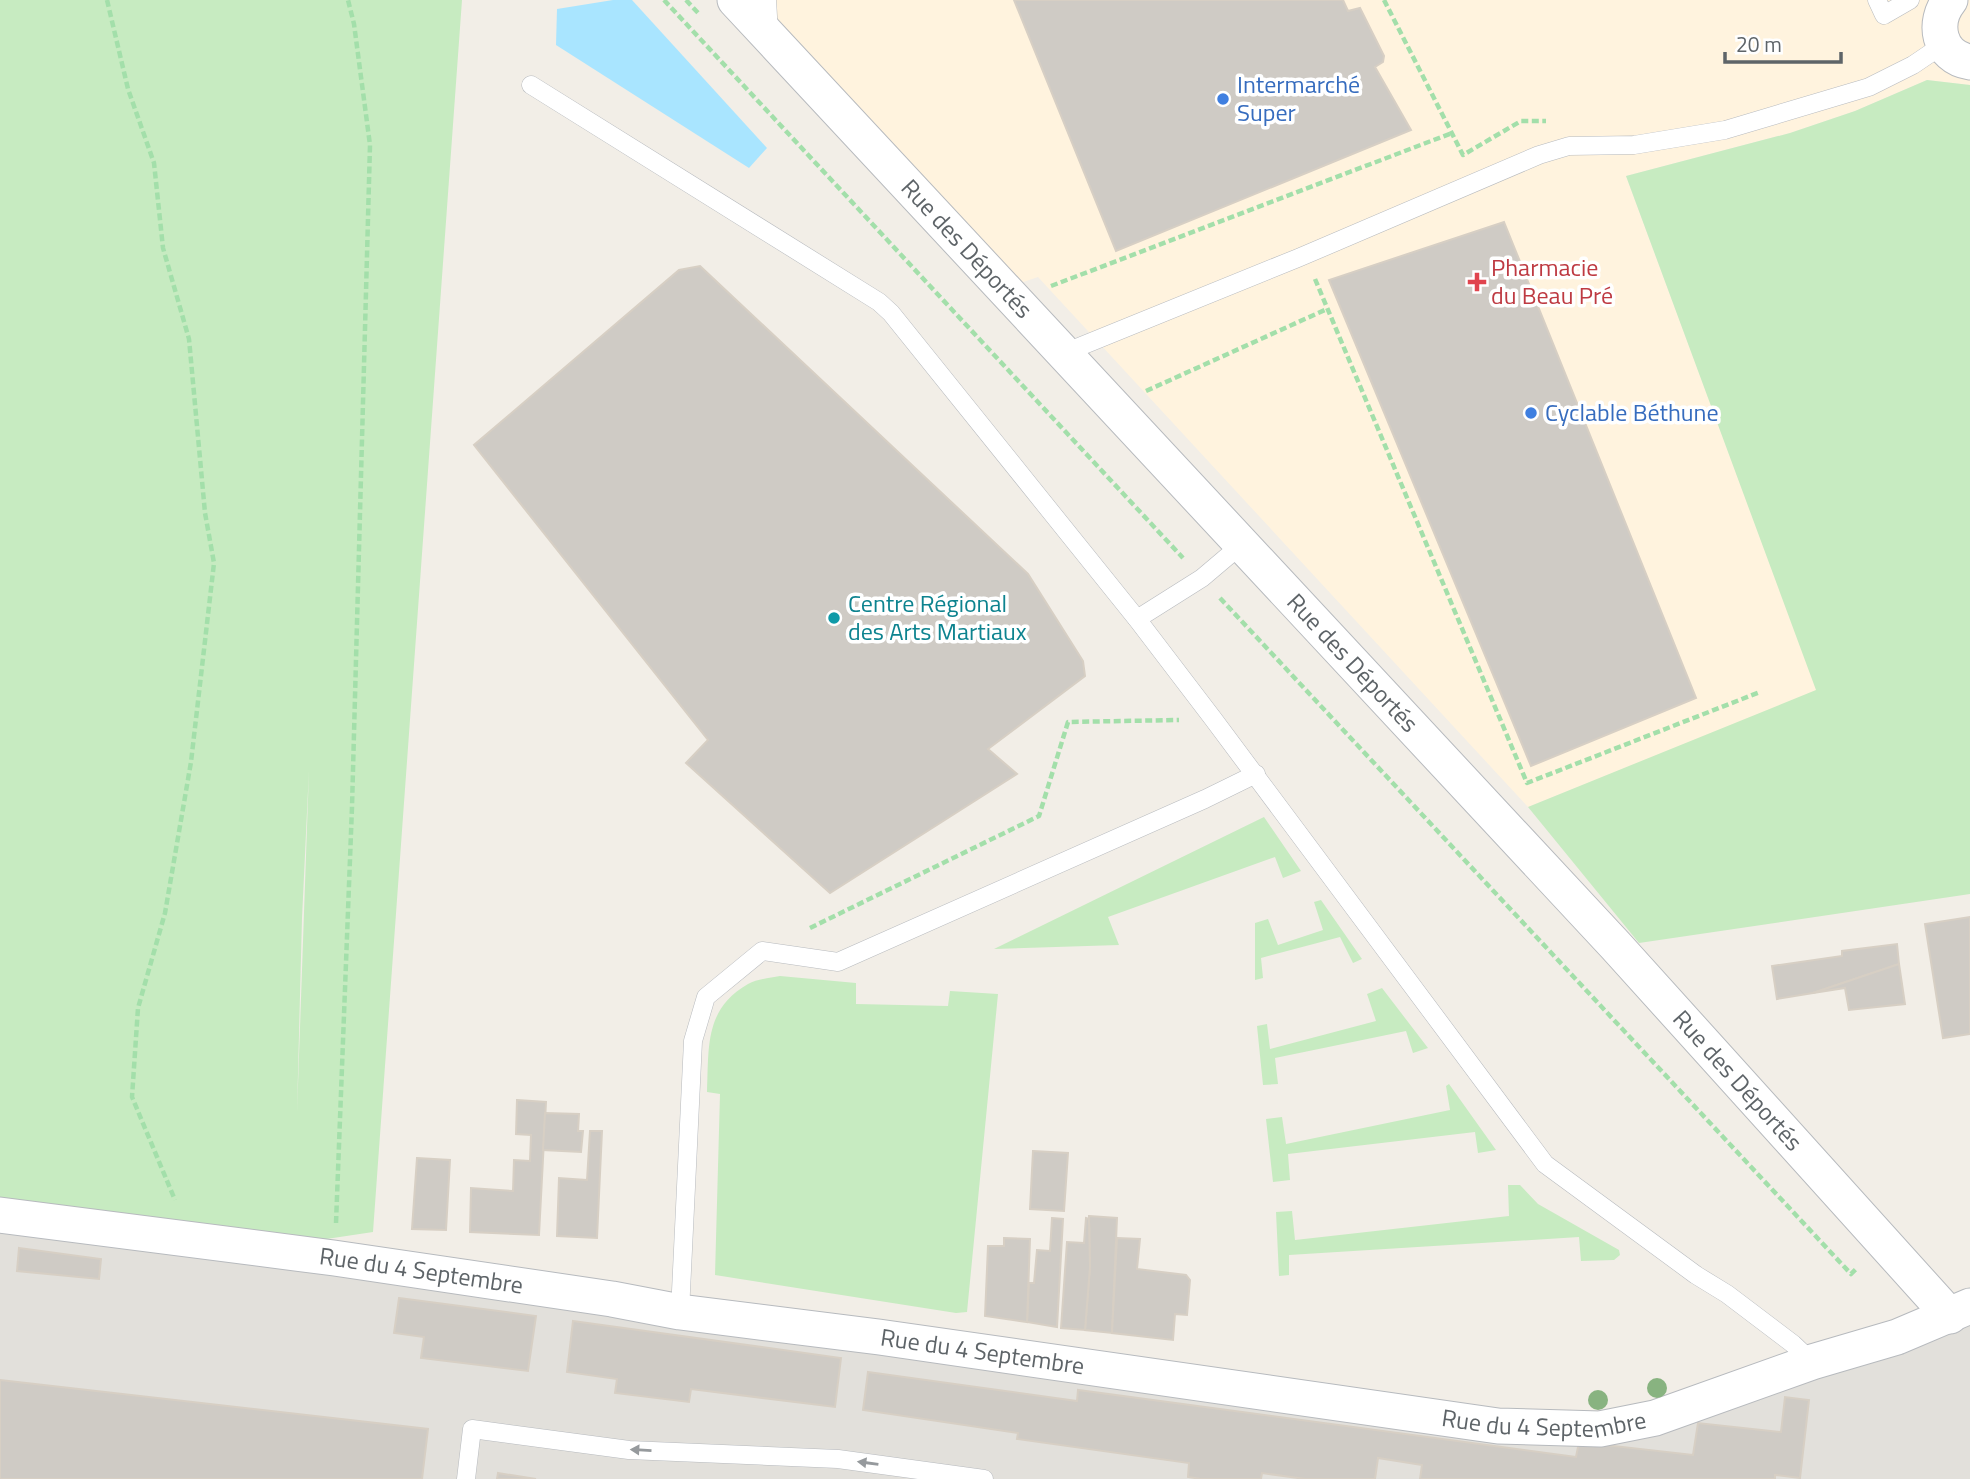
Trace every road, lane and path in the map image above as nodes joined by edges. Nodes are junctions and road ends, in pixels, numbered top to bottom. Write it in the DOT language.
graph roads {
  1 [pos="107,0"];
  2 [pos="348,0"];
  3 [pos="664,0"];
  4 [pos="735,0"];
  5 [pos="768,0"];
  6 [pos="1384,0"];
  7 [pos="1877,0"];
  8 [pos="1910,0"];
  9 [pos="1943,2"];
  10 [pos="770,37"];
  11 [pos="1957,53"];
  12 [pos="531,85"];
  13 [pos="1550,120"];
  14 [pos="1452,133"];
  15 [pos="1305,256"];
  16 [pos="1014,300"];
  17 [pos="1327,309"];
  18 [pos="1064,353"];
  19 [pos="1112,406"];
  20 [pos="1241,545"];
  21 [pos="1202,578"];
  22 [pos="1137,620"];
  23 [pos="1760,692"];
  24 [pos="1214,720"];
  25 [pos="1256,774"];
  26 [pos="762,951"];
  27 [pos="0,1215"];
  28 [pos="191,1240"];
  29 [pos="334,1258"];
  30 [pos="1863,1262"];
  31 [pos="1960,1311"];
  32 [pos="681,1312"];
  33 [pos="1812,1362"];
  34 [pos="466,1479"];
  35 [pos="984,1479"];
  1 -- 28 [label="path"];
  2 -- 29 [label="path"];
  3 -- 21 [label="path"];
  4 -- 10 [label="street, Rue des Déportés"];
  5 -- 10 [label="lane"];
  6 -- 14 [label="path"];
  7 -- 8 [label="lane"];
  9 -- 11 [label="street"];
  10 -- 16 [label="street, Rue des Déportés"];
  11 -- 15 [label="lane"];
  12 -- 22 [label="lane"];
  13 -- 14 [label="path"];
  14 -- 16 [label="path"];
  15 -- 17 [label="path"];
  15 -- 18 [label="lane"];
  16 -- 18 [label="street, Rue des Déportés"];
  17 -- 19 [label="path"];
  17 -- 23 [label="path"];
  18 -- 19 [label="street, Rue des Déportés"];
  19 -- 20 [label="street, Rue des Déportés"];
  20 -- 21 [label="lane"];
  20 -- 31 [label="street, Rue des Déportés"];
  21 -- 22 [label="lane"];
  21 -- 30 [label="path"];
  22 -- 24 [label="lane"];
  24 -- 25 [label="lane"];
  24 -- 26 [label="path"];
  25 -- 26 [label="lane"];
  25 -- 33 [label="lane"];
  26 -- 32 [label="lane"];
  27 -- 28 [label="street, Rue du 4 Septembre"];
  28 -- 29 [label="street, Rue du 4 Septembre"];
  29 -- 32 [label="street, Rue du 4 Septembre"];
  31 -- 33 [label="street, Rue du 4 Septembre"];
  32 -- 33 [label="street, Rue du 4 Septembre"];
  35 -- 34 [label="lane, one-way"];
}
